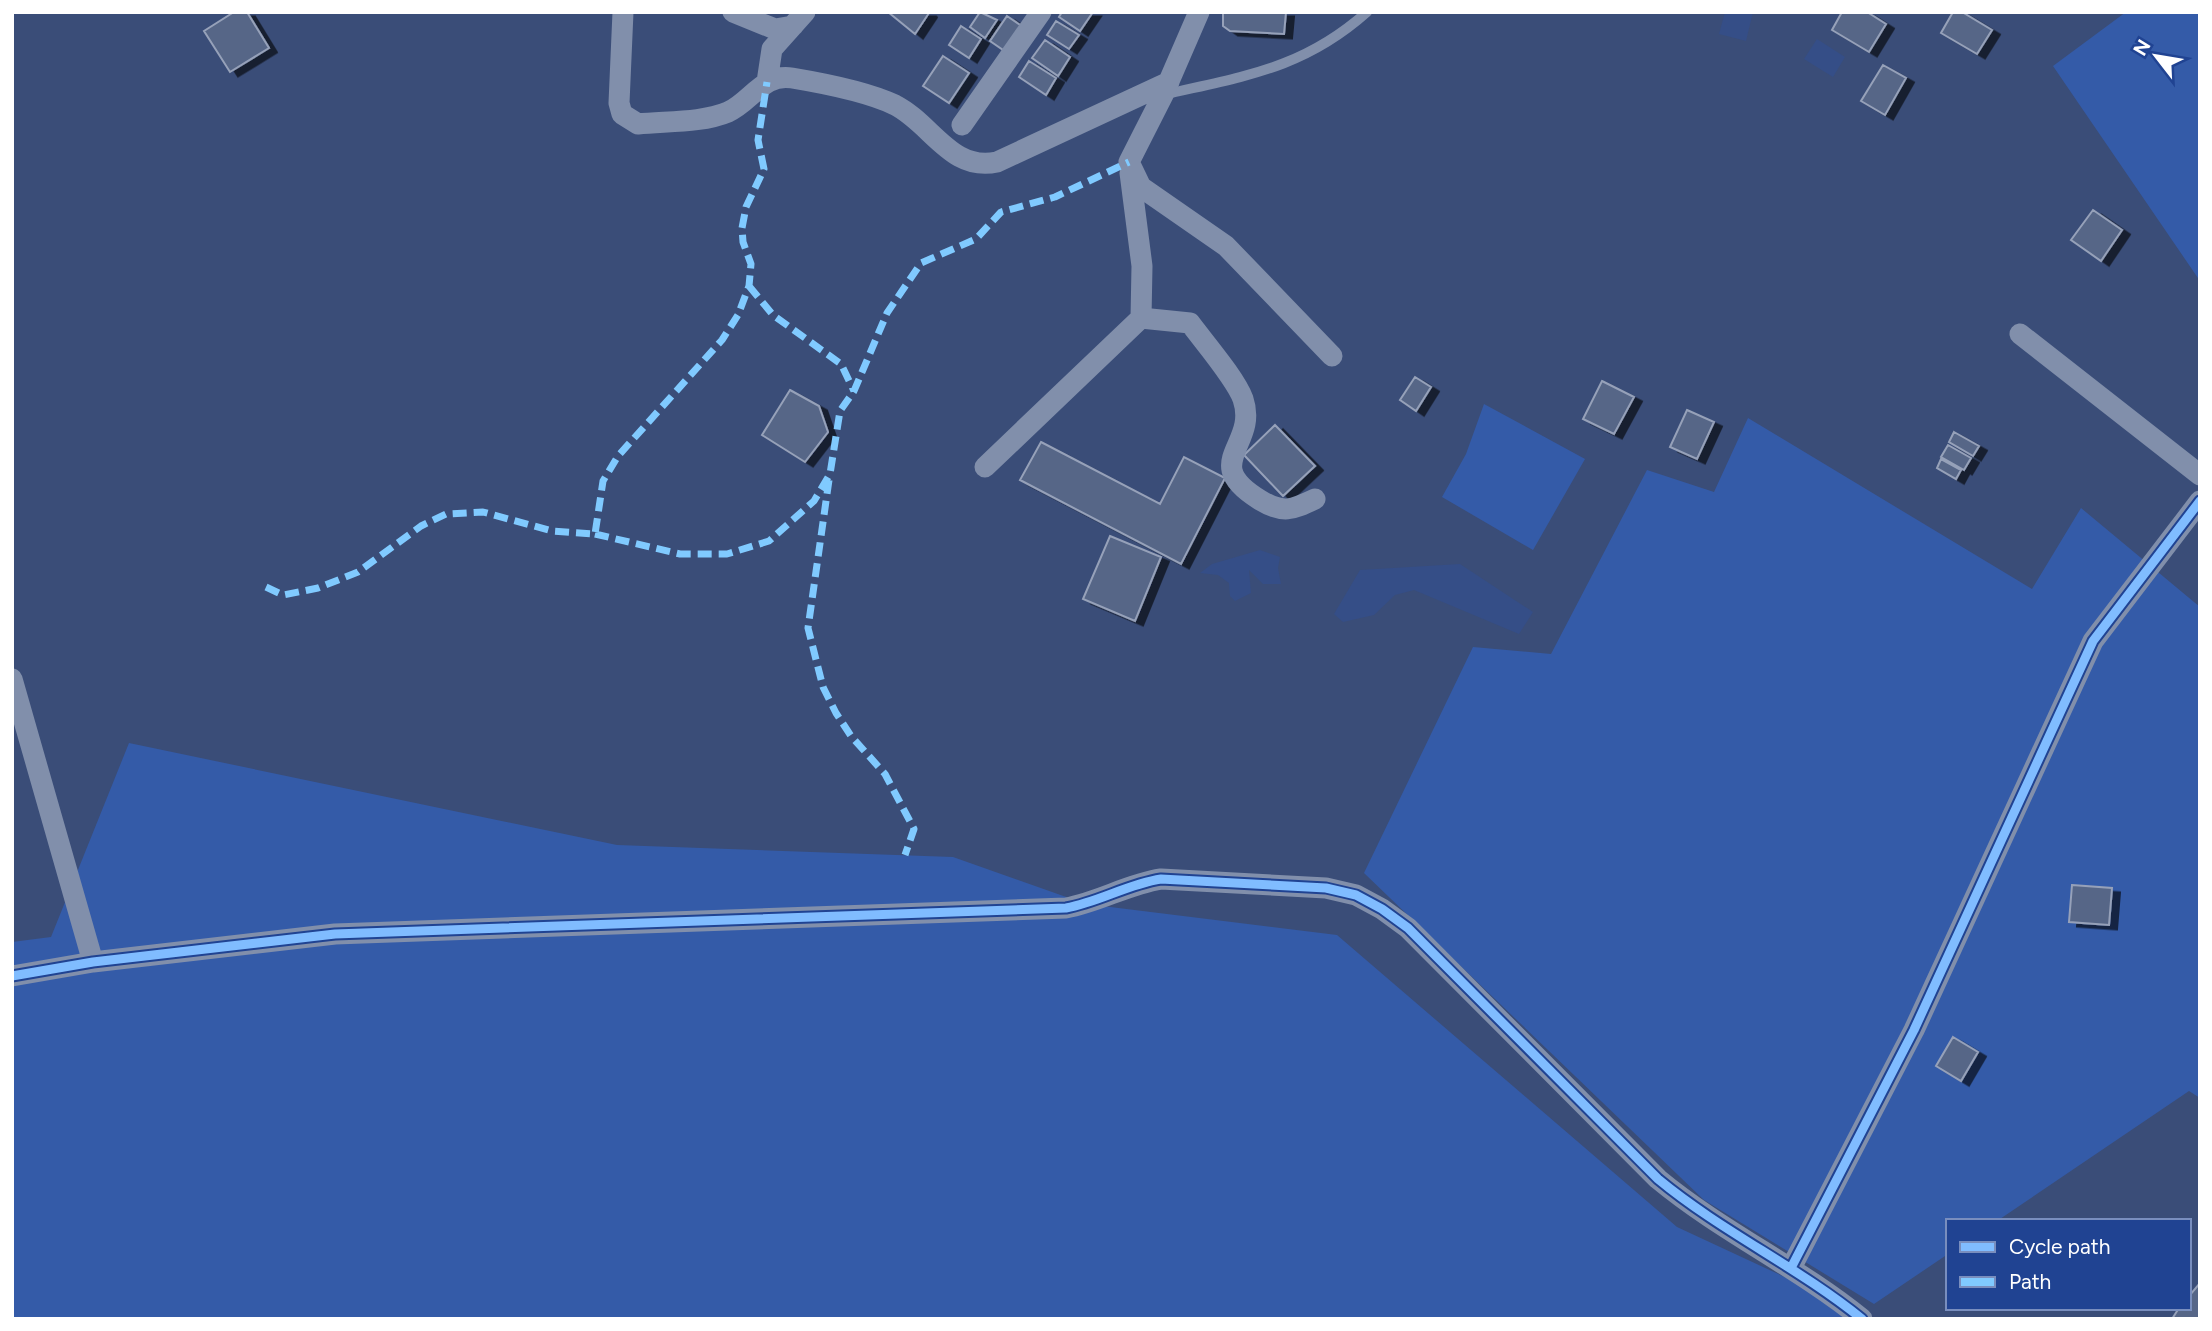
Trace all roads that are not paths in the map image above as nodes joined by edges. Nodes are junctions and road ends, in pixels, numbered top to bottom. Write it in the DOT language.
graph roads {
  1 [pos="623,12"];
  2 [pos="733,12"];
  3 [pos="1041,12"];
  4 [pos="1199,12"];
  5 [pos="1367,12"];
  6 [pos="799,19"];
  7 [pos="767,82"];
  8 [pos="1166,89"];
  9 [pos="962,125"];
  10 [pos="1129,162"];
  11 [pos="1142,318"];
  12 [pos="2020,334"];
  13 [pos="1332,356"];
  14 [pos="985,467"];
  15 [pos="2200,475"];
  16 [pos="1315,499"];
  17 [pos="2200,501"];
  18 [pos="12,679"];
  19 [pos="93,962"];
  20 [pos="12,976"];
  21 [pos="1791,1268"];
  22 [pos="1862,1319"];
  1 -- 7 [label="street"];
  2 -- 6 [label="street"];
  3 -- 9 [label="street"];
  4 -- 8 [label="street"];
  5 -- 8 [label="lane"];
  6 -- 7 [label="street"];
  7 -- 8 [label="street"];
  8 -- 10 [label="street"];
  10 -- 11 [label="street"];
  10 -- 13 [label="street"];
  11 -- 14 [label="street"];
  11 -- 16 [label="street"];
  12 -- 15 [label="street"];
  17 -- 21 [label="street"];
  18 -- 19 [label="street"];
  19 -- 20 [label="street"];
  19 -- 21 [label="street"];
  21 -- 22 [label="street"];
}
